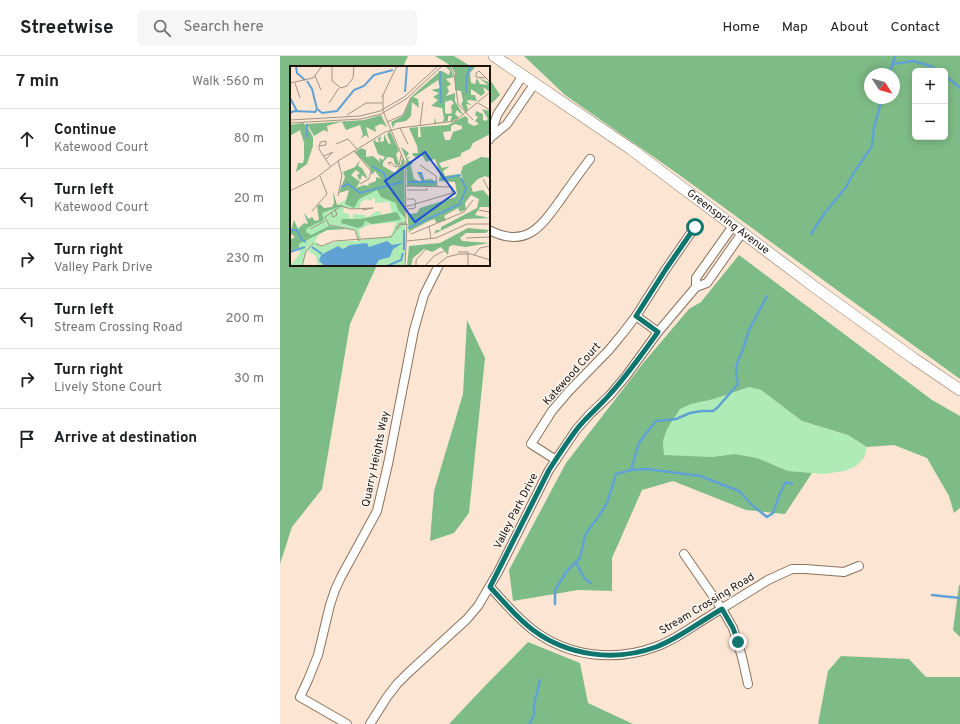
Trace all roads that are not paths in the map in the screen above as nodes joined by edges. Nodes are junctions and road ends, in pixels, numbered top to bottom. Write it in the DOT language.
graph roads {
  1 [pos="494,56"];
  2 [pos="523,75"];
  3 [pos="534,83"];
  4 [pos="490,139"];
  5 [pos="590,159"];
  6 [pos="733,226"];
  7 [pos="695,227"];
  8 [pos="490,230"];
  9 [pos="742,233"];
  10 [pos="438,266"];
  11 [pos="696,287"];
  12 [pos="636,316"];
  13 [pos="658,332"];
  14 [pos="960,390"];
  15 [pos="556,460"];
  16 [pos="684,554"];
  17 [pos="859,566"];
  18 [pos="490,587"];
  19 [pos="722,609"];
  20 [pos="748,684"];
  21 [pos="347,724"];
  22 [pos="370,724"];
  1 -- 2 [label="main road, Greenspring Avenue"];
  2 -- 3 [label="main road, Greenspring Avenue"];
  2 -- 4 [label="street"];
  3 -- 4 [label="street"];
  3 -- 6 [label="main road, Greenspring Avenue"];
  5 -- 8 [label="street"];
  6 -- 9 [label="main road, Greenspring Avenue"];
  6 -- 11 [label="street, Valley Park Drive"];
  7 -- 12 [label="street, Katewood Court"];
  9 -- 11 [label="street, Valley Park Drive"];
  9 -- 14 [label="main road, Greenspring Avenue"];
  10 -- 21 [label="street, Quarry Heights Way"];
  11 -- 13 [label="street, Valley Park Drive"];
  12 -- 13 [label="street"];
  12 -- 15 [label="street, Katewood Court"];
  13 -- 15 [label="street, Valley Park Drive"];
  15 -- 18 [label="street, Valley Park Drive"];
  16 -- 19 [label="street"];
  17 -- 19 [label="street, Stream Crossing Road"];
  18 -- 19 [label="street, Stream Crossing Road"];
  18 -- 22 [label="street, Valley Park Drive"];
  19 -- 20 [label="street"];
}
